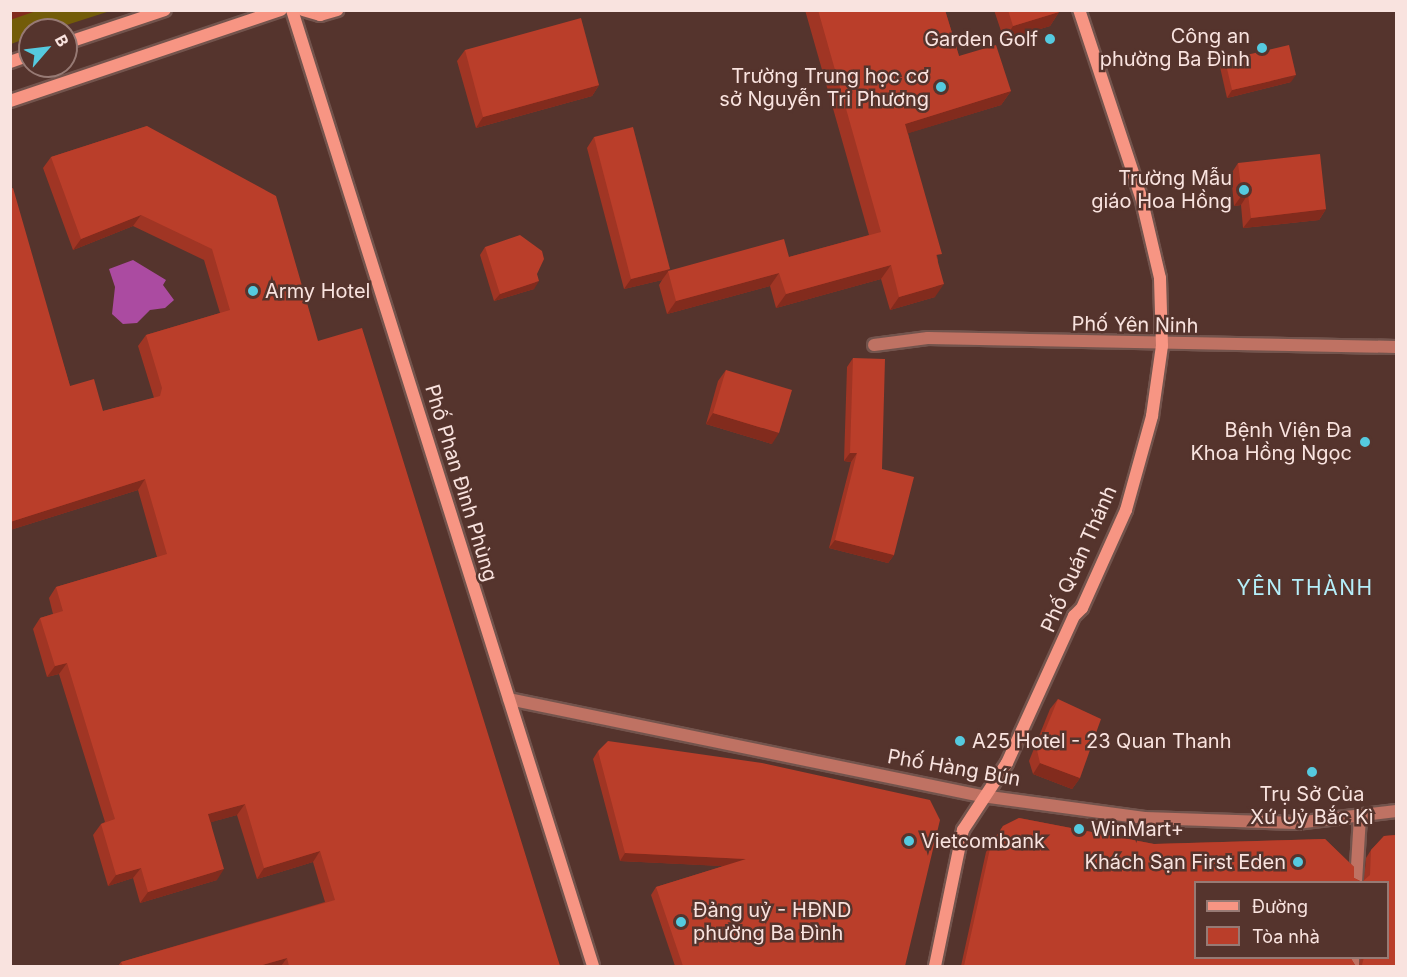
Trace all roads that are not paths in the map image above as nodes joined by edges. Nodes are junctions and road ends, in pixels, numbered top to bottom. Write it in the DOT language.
graph roads {
  1 [pos="165,10"];
  2 [pos="281,10"];
  3 [pos="292,10"];
  4 [pos="303,10"];
  5 [pos="337,10"];
  6 [pos="1079,10"];
  7 [pos="78,39"];
  8 [pos="10,101"];
  9 [pos="874,345"];
  10 [pos="1162,346"];
  11 [pos="1396,347"];
  12 [pos="509,699"];
  13 [pos="982,796"];
  14 [pos="1396,811"];
  15 [pos="1360,816"];
  16 [pos="1356,881"];
  17 [pos="593,966"];
  18 [pos="935,966"];
  1 -- 7 [label="main road"];
  2 -- 8 [label="main road"];
  3 -- 12 [label="main road, Phố Phan Đình Phùng"];
  4 -- 5 [label="main road"];
  6 -- 10 [label="main road, Phố Quán Thánh"];
  9 -- 10 [label="street, Phố Yên Ninh"];
  10 -- 11 [label="street, Phố Yên Ninh"];
  10 -- 13 [label="main road, Phố Quán Thánh"];
  12 -- 13 [label="street, Phố Hàng Bún"];
  12 -- 17 [label="main road, Phố Phan Đình Phùng"];
  13 -- 15 [label="street, Phố Hàng Bún"];
  13 -- 18 [label="main road, Phố Quán Thánh"];
  14 -- 15 [label="street, Phố Hàng Bún"];
  15 -- 16 [label="street"];
}
